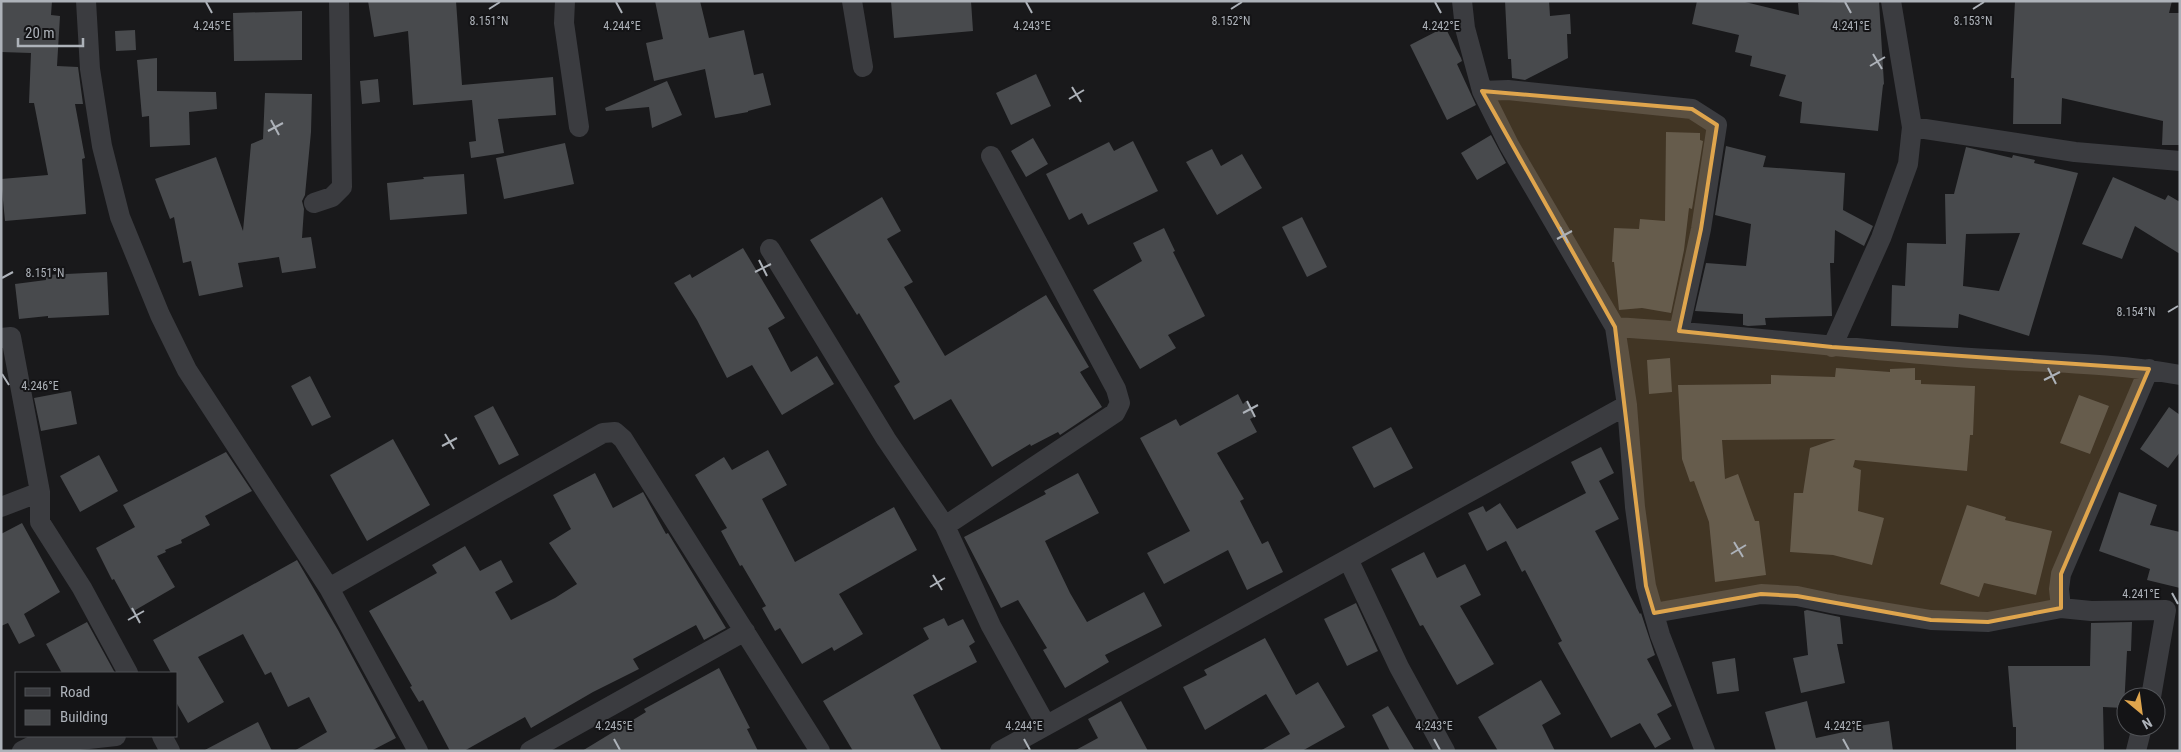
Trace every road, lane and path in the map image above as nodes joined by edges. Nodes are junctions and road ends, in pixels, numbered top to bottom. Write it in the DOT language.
graph roads {
  1 [pos="86,1"];
  2 [pos="339,1"];
  3 [pos="566,1"];
  4 [pos="852,1"];
  5 [pos="1462,1"];
  6 [pos="1891,1"];
  7 [pos="863,66"];
  8 [pos="1482,90"];
  9 [pos="1912,126"];
  10 [pos="579,127"];
  11 [pos="991,156"];
  12 [pos="2180,161"];
  13 [pos="314,203"];
  14 [pos="770,249"];
  15 [pos="1614,327"];
  16 [pos="1679,331"];
  17 [pos="1,338"];
  18 [pos="1832,347"];
  19 [pos="2149,369"];
  20 [pos="2180,375"];
  21 [pos="1627,406"];
  22 [pos="40,492"];
  23 [pos="1,507"];
  24 [pos="945,526"];
  25 [pos="1348,559"];
  26 [pos="329,588"];
  27 [pos="2061,608"];
  28 [pos="2173,612"];
  29 [pos="1654,613"];
  30 [pos="745,631"];
  31 [pos="127,672"];
  32 [pos="2153,687"];
  33 [pos="1046,726"];
  34 [pos="107,737"];
  35 [pos="163,737"];
  36 [pos="2140,737"];
  37 [pos="22,751"];
  38 [pos="170,751"];
  39 [pos="418,751"];
  40 [pos="530,751"];
  41 [pos="820,751"];
  42 [pos="1000,751"];
  43 [pos="1445,751"];
  44 [pos="1705,751"];
  45 [pos="2136,751"];
  1 -- 26 [label="street"];
  2 -- 13 [label="street"];
  3 -- 10 [label="street"];
  4 -- 7 [label="street"];
  5 -- 8 [label="street"];
  6 -- 9 [label="street"];
  8 -- 15 [label="street"];
  8 -- 16 [label="street"];
  9 -- 12 [label="street"];
  9 -- 18 [label="street"];
  11 -- 24 [label="street"];
  14 -- 24 [label="street"];
  15 -- 16 [label="street"];
  15 -- 21 [label="street"];
  16 -- 18 [label="street"];
  17 -- 22 [label="street"];
  18 -- 19 [label="street"];
  19 -- 20 [label="street"];
  19 -- 27 [label="street"];
  21 -- 25 [label="street"];
  21 -- 29 [label="street"];
  22 -- 23 [label="street"];
  22 -- 31 [label="street"];
  24 -- 33 [label="street"];
  25 -- 33 [label="street"];
  25 -- 43 [label="street"];
  26 -- 30 [label="street"];
  26 -- 39 [label="street"];
  27 -- 28 [label="street"];
  27 -- 29 [label="street"];
  28 -- 32 [label="street"];
  29 -- 44 [label="street"];
  30 -- 40 [label="street"];
  30 -- 41 [label="street"];
  33 -- 42 [label="street"];
  34 -- 37 [label="street"];
  35 -- 38 [label="street"];
  36 -- 45 [label="street"];
}
